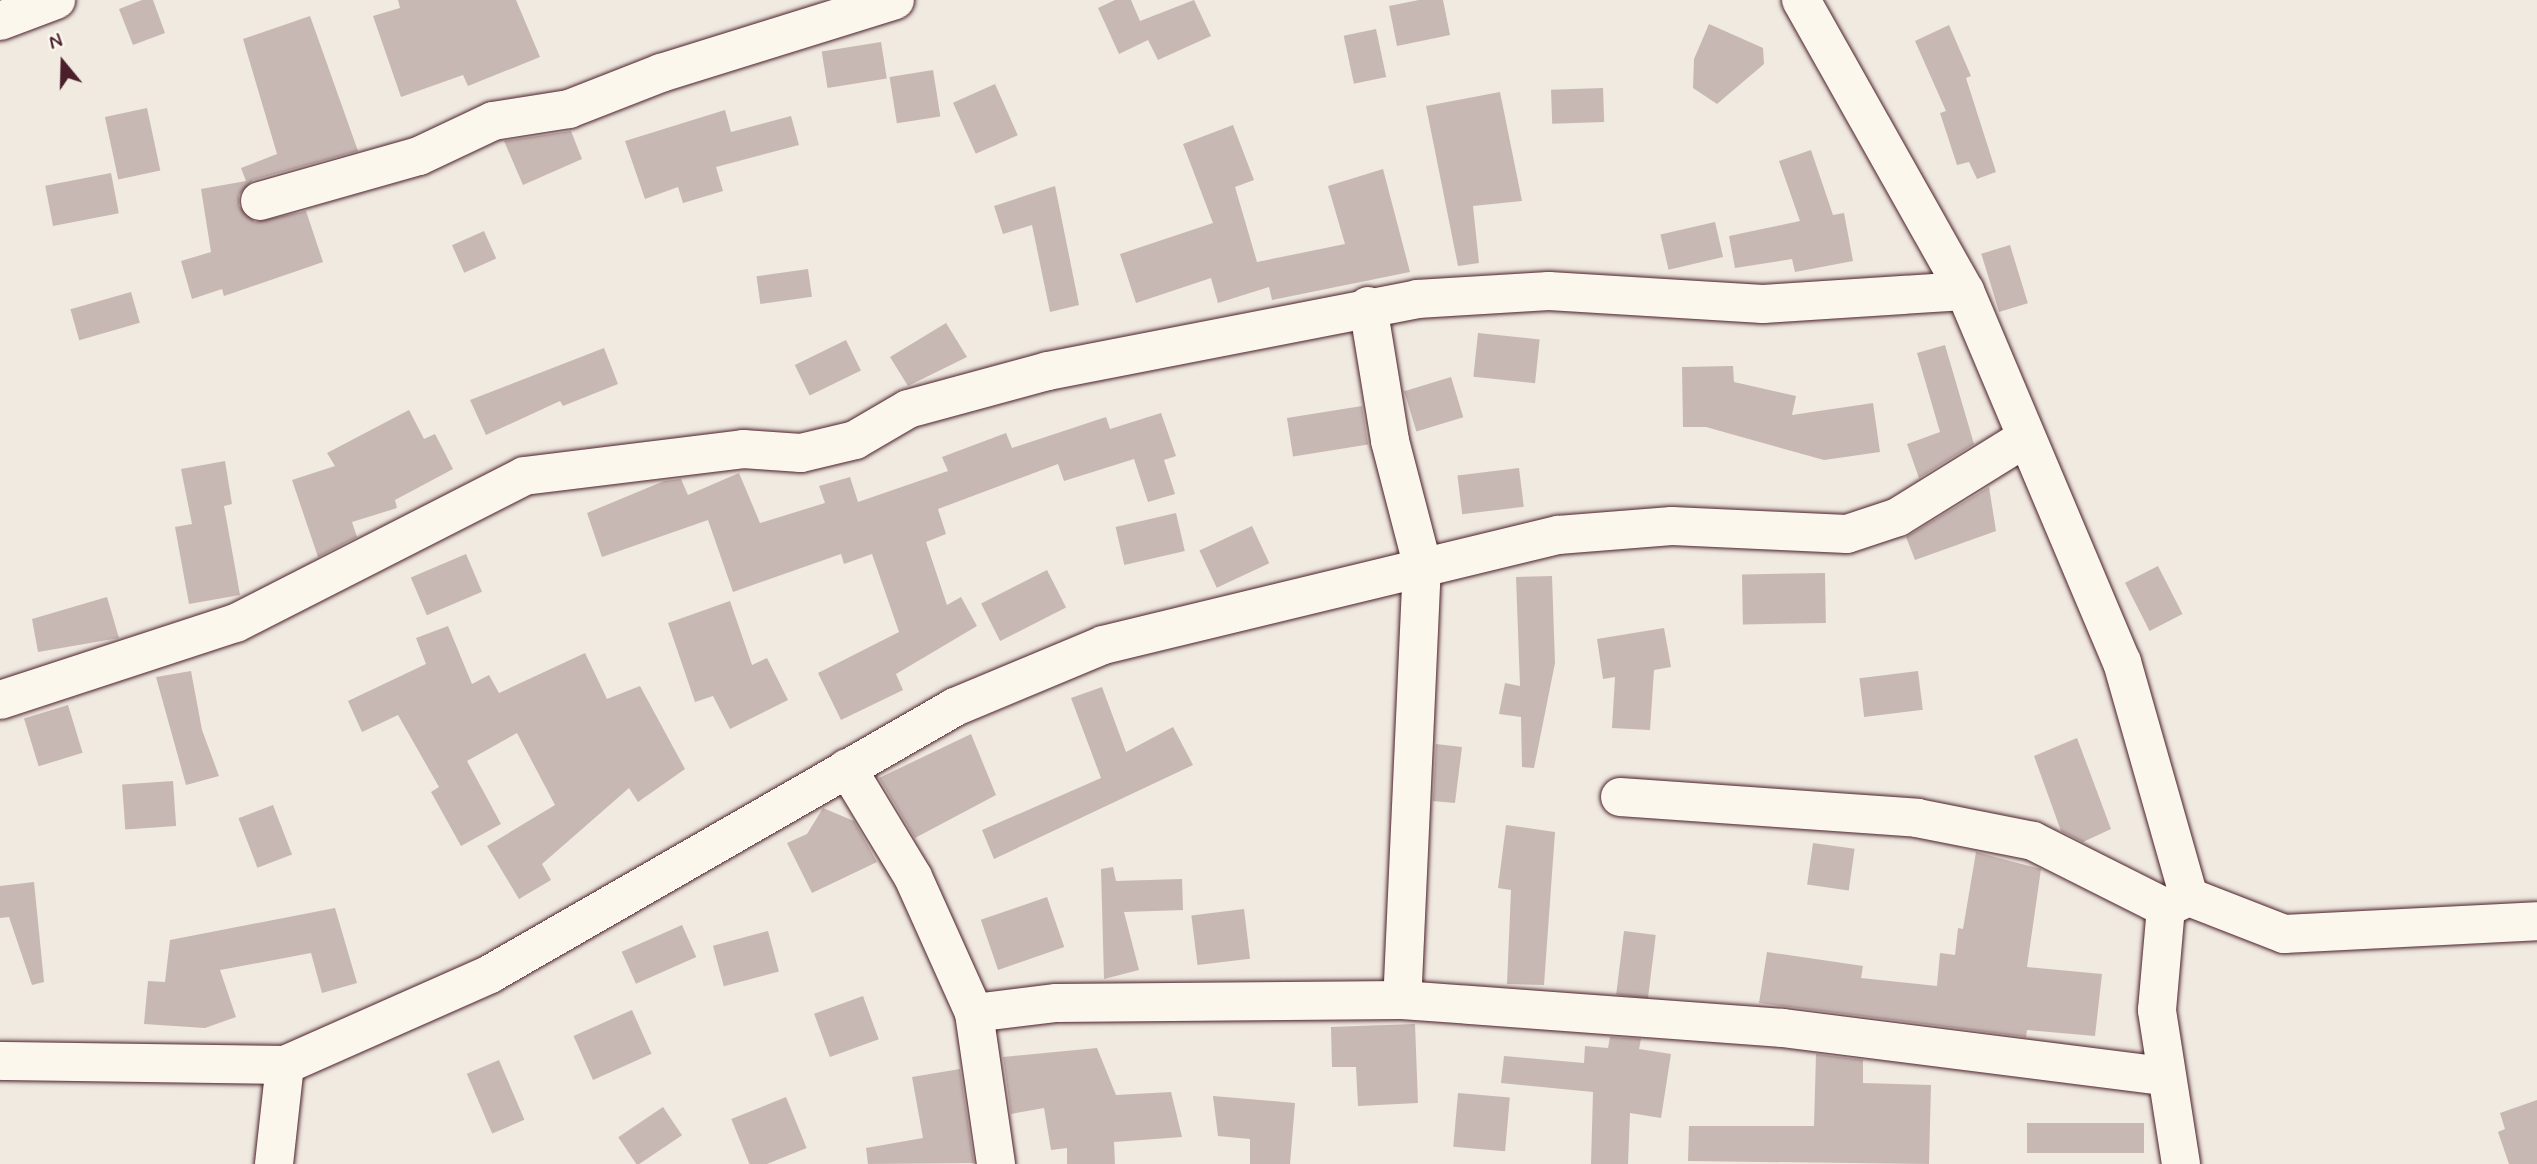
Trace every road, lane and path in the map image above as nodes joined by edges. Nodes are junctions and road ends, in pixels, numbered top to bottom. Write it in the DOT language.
graph roads {
  1 [pos="56,0"];
  2 [pos="895,0"];
  3 [pos="1801,0"];
  4 [pos="0,21"];
  5 [pos="260,201"];
  6 [pos="1965,291"];
  7 [pos="1368,306"];
  8 [pos="2024,439"];
  9 [pos="1422,564"];
  10 [pos="0,701"];
  11 [pos="847,768"];
  12 [pos="1620,797"];
  13 [pos="2177,902"];
  14 [pos="2537,921"];
  15 [pos="1402,1000"];
  16 [pos="974,1013"];
  17 [pos="0,1061"];
  18 [pos="285,1065"];
  19 [pos="2163,1076"];
  20 [pos="274,1164"];
  21 [pos="996,1164"];
  22 [pos="2181,1164"];
  1 -- 4 [label="street"];
  2 -- 5 [label="street"];
  3 -- 6 [label="street"];
  6 -- 7 [label="street"];
  6 -- 8 [label="street"];
  7 -- 9 [label="street"];
  7 -- 10 [label="street"];
  8 -- 9 [label="street"];
  8 -- 13 [label="street"];
  9 -- 11 [label="street"];
  9 -- 15 [label="street"];
  11 -- 16 [label="street"];
  11 -- 18 [label="street"];
  12 -- 13 [label="street"];
  13 -- 14 [label="street"];
  13 -- 19 [label="street"];
  15 -- 16 [label="street"];
  15 -- 19 [label="street"];
  16 -- 21 [label="street"];
  17 -- 18 [label="street"];
  18 -- 20 [label="street"];
  19 -- 22 [label="street"];
}
